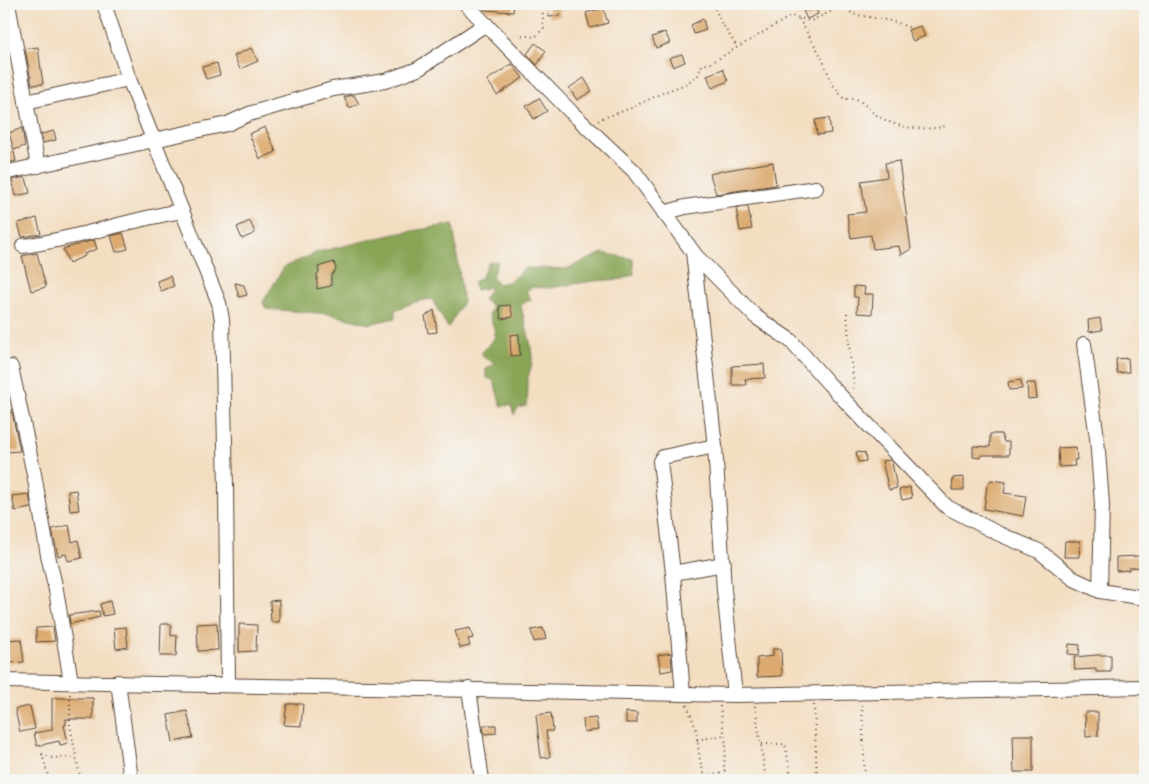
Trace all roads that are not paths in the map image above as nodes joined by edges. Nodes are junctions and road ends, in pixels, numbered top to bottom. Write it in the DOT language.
graph roads {
  1 [pos="8,4"];
  2 [pos="104,4"];
  3 [pos="466,4"];
  4 [pos="486,24"];
  5 [pos="129,79"];
  6 [pos="26,102"];
  7 [pos="153,141"];
  8 [pos="38,166"];
  9 [pos="4,173"];
  10 [pos="816,188"];
  11 [pos="181,211"];
  12 [pos="664,213"];
  13 [pos="23,246"];
  14 [pos="693,252"];
  15 [pos="1084,344"];
  16 [pos="11,366"];
  17 [pos="715,446"];
  18 [pos="724,564"];
  19 [pos="673,574"];
  20 [pos="1100,590"];
  21 [pos="1145,598"];
  22 [pos="4,680"];
  23 [pos="71,682"];
  24 [pos="118,682"];
  25 [pos="228,684"];
  26 [pos="1145,687"];
  27 [pos="469,689"];
  28 [pos="683,694"];
  29 [pos="735,695"];
  30 [pos="132,780"];
  31 [pos="482,780"];
  1 -- 6 [label="street"];
  2 -- 5 [label="street"];
  3 -- 4 [label="street"];
  4 -- 7 [label="street"];
  4 -- 12 [label="street"];
  5 -- 6 [label="street"];
  5 -- 7 [label="street"];
  6 -- 8 [label="street"];
  7 -- 8 [label="street"];
  7 -- 11 [label="street"];
  8 -- 9 [label="street"];
  10 -- 12 [label="street"];
  11 -- 13 [label="street"];
  11 -- 25 [label="street"];
  12 -- 14 [label="street"];
  14 -- 17 [label="street"];
  14 -- 20 [label="street"];
  15 -- 20 [label="street"];
  16 -- 23 [label="street"];
  17 -- 18 [label="street"];
  17 -- 19 [label="street"];
  18 -- 19 [label="street"];
  18 -- 29 [label="street"];
  19 -- 28 [label="street"];
  20 -- 21 [label="street"];
  22 -- 23 [label="street"];
  23 -- 24 [label="street"];
  24 -- 25 [label="street"];
  24 -- 30 [label="street"];
  25 -- 27 [label="street"];
  26 -- 29 [label="street"];
  27 -- 28 [label="street"];
  27 -- 31 [label="street"];
  28 -- 29 [label="street"];
}
